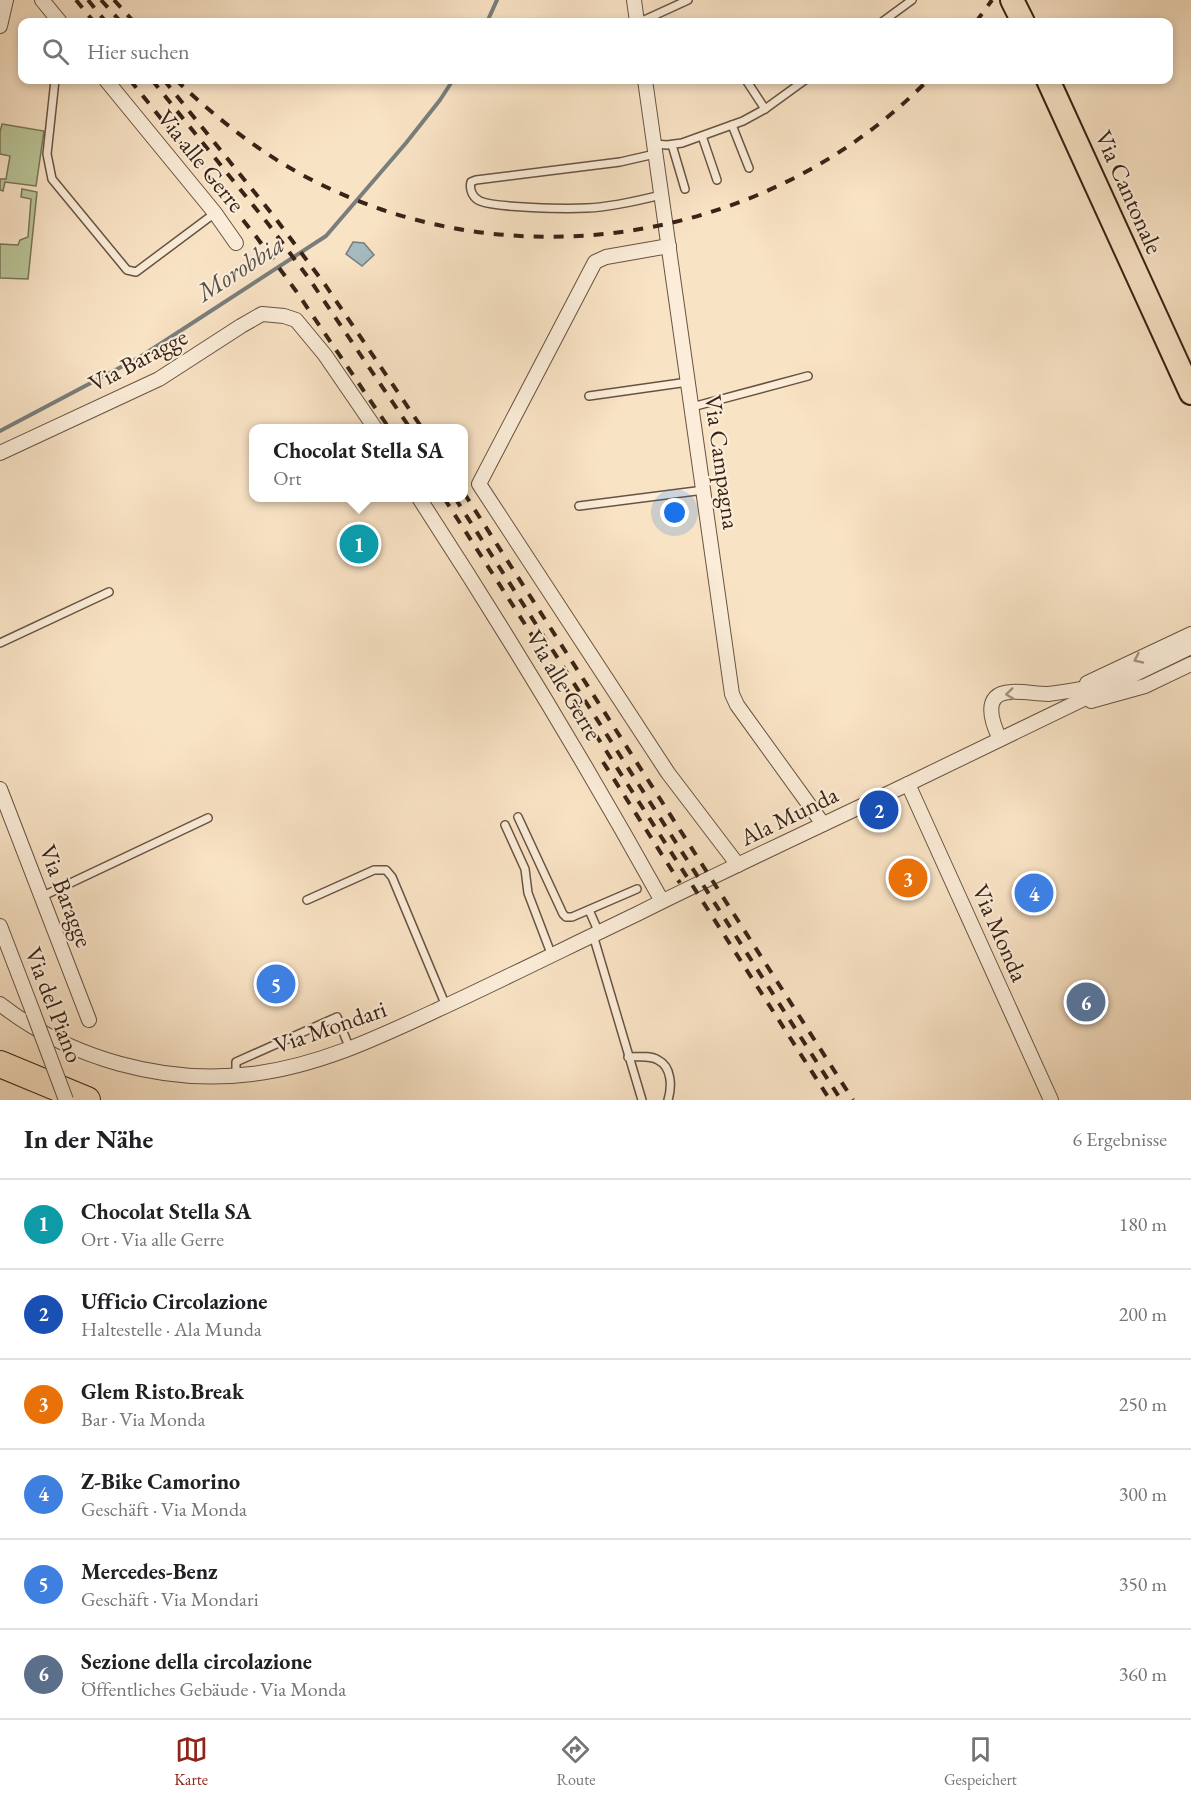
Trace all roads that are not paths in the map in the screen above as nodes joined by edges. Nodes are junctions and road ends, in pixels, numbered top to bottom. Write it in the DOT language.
graph roads {
  1 [pos="6,0"];
  2 [pos="42,0"];
  3 [pos="634,0"];
  4 [pos="688,0"];
  5 [pos="912,0"];
  6 [pos="1012,0"];
  7 [pos="57,18"];
  8 [pos="638,18"];
  9 [pos="648,18"];
  10 [pos="887,18"];
  11 [pos="1021,18"];
  12 [pos="0,26"];
  13 [pos="55,84"];
  14 [pos="109,84"];
  15 [pos="646,84"];
  16 [pos="749,84"];
  17 [pos="799,84"];
  18 [pos="1050,84"];
  19 [pos="765,109"];
  20 [pos="732,125"];
  21 [pos="702,136"];
  22 [pos="672,145"];
  23 [pos="654,149"];
  24 [pos="749,168"];
  25 [pos="717,180"];
  26 [pos="685,189"];
  27 [pos="661,195"];
  28 [pos="215,213"];
  29 [pos="236,243"];
  30 [pos="669,246"];
  31 [pos="808,376"];
  32 [pos="688,382"];
  33 [pos="1191,393"];
  34 [pos="590,396"];
  35 [pos="692,407"];
  36 [pos="372,424"];
  37 [pos="0,453"];
  38 [pos="704,490"];
  39 [pos="422,502"];
  40 [pos="579,506"];
  41 [pos="109,592"];
  42 [pos="1191,634"];
  43 [pos="0,643"];
  44 [pos="1191,647"];
  45 [pos="1191,664"];
  46 [pos="1118,682"];
  47 [pos="1068,691"];
  48 [pos="1069,707"];
  49 [pos="1000,739"];
  50 [pos="908,784"];
  51 [pos="0,789"];
  52 [pos="518,817"];
  53 [pos="208,819"];
  54 [pos="823,824"];
  55 [pos="505,825"];
  56 [pos="738,865"];
  57 [pos="637,889"];
  58 [pos="43,896"];
  59 [pos="307,900"];
  60 [pos="662,901"];
  61 [pos="589,910"];
  62 [pos="0,926"];
  63 [pos="596,934"];
  64 [pos="552,956"];
  65 [pos="0,1004"];
  66 [pos="446,1006"];
  67 [pos="89,1020"];
  68 [pos="350,1049"];
  69 [pos="628,1057"];
  70 [pos="0,1064"];
  71 [pos="0,1072"];
  72 [pos="236,1076"];
  73 [pos="65,1100"];
  74 [pos="87,1100"];
  75 [pos="642,1100"];
  76 [pos="668,1100"];
  77 [pos="1051,1100"];
  1 -- 12 [label="street"];
  2 -- 7 [label="street"];
  3 -- 8 [label="street"];
  4 -- 9 [label="lane"];
  5 -- 10 [label="lane"];
  6 -- 11 [label="main road"];
  13 -- 28 [label="lane"];
  14 -- 28 [label="street, Via alle Gerre"];
  15 -- 23 [label="street, Via Campagna"];
  16 -- 19 [label="lane"];
  17 -- 19 [label="lane"];
  18 -- 33 [label="main road, Via Cantonale"];
  19 -- 20 [label="lane"];
  20 -- 21 [label="lane"];
  20 -- 24 [label="lane"];
  21 -- 22 [label="lane"];
  21 -- 25 [label="lane"];
  22 -- 23 [label="lane"];
  22 -- 26 [label="lane"];
  23 -- 27 [label="street, Via Campagna"];
  23 -- 27 [label="lane"];
  27 -- 30 [label="street, Via Campagna"];
  28 -- 29 [label="street, Via alle Gerre"];
  30 -- 32 [label="street, Via Campagna"];
  30 -- 56 [label="street"];
  31 -- 35 [label="lane"];
  32 -- 34 [label="lane"];
  32 -- 35 [label="street, Via Campagna"];
  35 -- 38 [label="street, Via Campagna"];
  36 -- 37 [label="street, Via Baragge"];
  38 -- 40 [label="lane"];
  38 -- 54 [label="street, Via Campagna"];
  39 -- 60 [label="street, Via alle Gerre"];
  41 -- 43 [label="lane"];
  42 -- 47 [label="street, Ala Munda, one-way"];
  44 -- 46 [label="street, Ala Munda"];
  45 -- 48 [label="street, Ala Munda"];
  46 -- 47 [label="street, Ala Munda"];
  46 -- 48 [label="street, Ala Munda"];
  47 -- 49 [label="street, Ala Munda, one-way"];
  48 -- 49 [label="street, Ala Munda"];
  49 -- 50 [label="street, Ala Munda"];
  50 -- 54 [label="street, Ala Munda"];
  50 -- 77 [label="street, Via Monda"];
  51 -- 58 [label="street, Via Baragge"];
  52 -- 61 [label="lane"];
  53 -- 58 [label="lane"];
  54 -- 56 [label="street, Ala Munda"];
  55 -- 64 [label="lane"];
  56 -- 60 [label="street, Ala Munda"];
  57 -- 61 [label="lane"];
  58 -- 67 [label="street, Via Baragge"];
  59 -- 66 [label="lane"];
  60 -- 63 [label="street, Via Mondari"];
  61 -- 63 [label="lane"];
  62 -- 73 [label="street, Via del Piano, bridge"];
  63 -- 64 [label="street, Via Mondari"];
  63 -- 69 [label="lane"];
  64 -- 66 [label="street, Via Mondari"];
  65 -- 72 [label="street, Via Mondari"];
  66 -- 68 [label="street, Via Mondari"];
  68 -- 72 [label="street, Via Mondari"];
  68 -- 72 [label="lane"];
  69 -- 75 [label="lane"];
  69 -- 76 [label="lane"];
  70 -- 74 [label="highway"];
  71 -- 73 [label="highway"];
}
